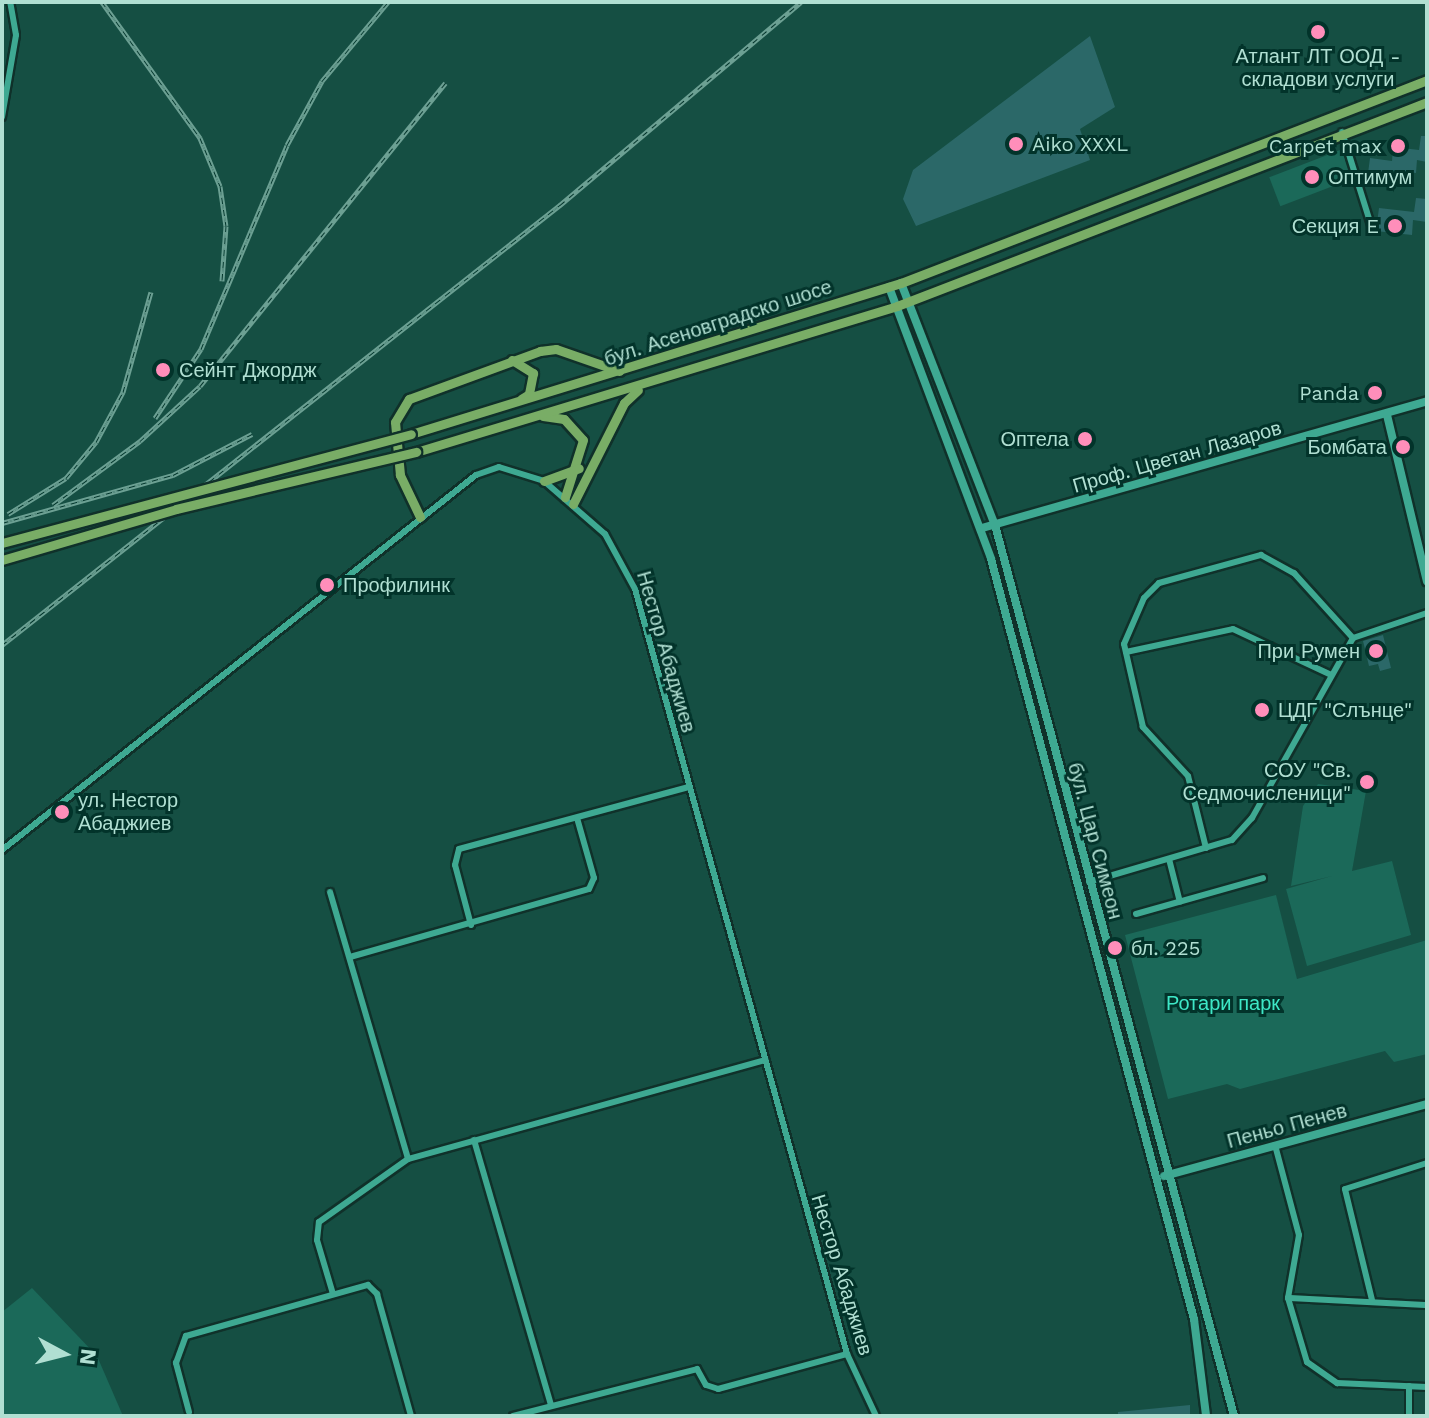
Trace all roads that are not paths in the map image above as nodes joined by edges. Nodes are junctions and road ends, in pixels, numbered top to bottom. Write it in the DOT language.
graph roads {
  1 [pos="10,2"];
  2 [pos="1427,80"];
  3 [pos="1427,102"];
  4 [pos="2,117"];
  5 [pos="1342,132"];
  6 [pos="1371,225"];
  7 [pos="901,283"];
  8 [pos="889,287"];
  9 [pos="909,302"];
  10 [pos="897,306"];
  11 [pos="512,360"];
  12 [pos="626,372"];
  13 [pos="641,387"];
  14 [pos="1427,401"];
  15 [pos="516,403"];
  16 [pos="539,415"];
  17 [pos="1387,415"];
  18 [pos="579,468"];
  19 [pos="544,481"];
  20 [pos="569,501"];
  21 [pos="420,517"];
  22 [pos="995,525"];
  23 [pos="982,528"];
  24 [pos="2,543"];
  25 [pos="2,560"];
  26 [pos="1427,581"];
  27 [pos="1427,613"];
  28 [pos="1353,638"];
  29 [pos="1126,652"];
  30 [pos="1331,675"];
  31 [pos="688,787"];
  32 [pos="577,818"];
  33 [pos="1206,848"];
  34 [pos="2,850"];
  35 [pos="1169,859"];
  36 [pos="1263,878"];
  37 [pos="1089,882"];
  38 [pos="330,892"];
  39 [pos="1180,902"];
  40 [pos="1136,914"];
  41 [pos="471,925"];
  42 [pos="350,957"];
  43 [pos="766,1060"];
  44 [pos="1427,1104"];
  45 [pos="474,1140"];
  46 [pos="1275,1145"];
  47 [pos="408,1159"];
  48 [pos="1427,1163"];
  49 [pos="1168,1174"];
  50 [pos="1155,1178"];
  51 [pos="333,1294"];
  52 [pos="1288,1298"];
  53 [pos="1372,1300"];
  54 [pos="1427,1305"];
  55 [pos="847,1354"];
  56 [pos="1409,1386"];
  57 [pos="1427,1387"];
  58 [pos="551,1405"];
  59 [pos="189,1412"];
  60 [pos="411,1416"];
  61 [pos="513,1416"];
  62 [pos="876,1416"];
  63 [pos="1206,1416"];
  64 [pos="1234,1416"];
  65 [pos="1409,1416"];
  1 -- 4 [label="street"];
  2 -- 7 [label="main road, бул. Асеновградско шосе"];
  3 -- 5 [label="main road, бул. Асеновградско шосе"];
  5 -- 6 [label="street"];
  5 -- 9 [label="main road, бул. Асеновградско шосе"];
  7 -- 8 [label="main road, бул. Асеновградско шосе"];
  7 -- 9 [label="main road, бул. Цар Симеон"];
  8 -- 10 [label="main road, бул. Цар Симеон"];
  8 -- 12 [label="main road, бул. Асеновградско шосе"];
  9 -- 10 [label="main road, бул. Асеновградско шосе"];
  9 -- 22 [label="main road, бул. Цар Симеон"];
  10 -- 13 [label="main road, бул. Асеновградско шосе"];
  10 -- 23 [label="main road, бул. Цар Симеон"];
  11 -- 12 [label="main road"];
  11 -- 15 [label="main road"];
  11 -- 21 [label="main road"];
  12 -- 15 [label="main road, бул. Асеновградско шосе"];
  13 -- 16 [label="main road, бул. Асеновградско шосе"];
  13 -- 20 [label="main road"];
  14 -- 17 [label="main road, Проф. Цветан Лазаров"];
  15 -- 24 [label="main road, бул. Асеновградско шосе, bridge"];
  16 -- 18 [label="main road"];
  16 -- 25 [label="main road, бул. Асеновградско шосе, bridge"];
  17 -- 22 [label="main road, Проф. Цветан Лазаров"];
  17 -- 26 [label="main road"];
  18 -- 19 [label="main road"];
  18 -- 20 [label="main road"];
  19 -- 20 [label="street, Нестор Абаджиев"];
  19 -- 21 [label="street, Нестор Абаджиев"];
  20 -- 31 [label="street, Нестор Абаджиев"];
  21 -- 34 [label="street, Нестор Абаджиев"];
  22 -- 23 [label="main road, Проф. Цветан Лазаров"];
  22 -- 37 [label="main road, бул. Цар Симеон"];
  23 -- 50 [label="main road, бул. Цар Симеон"];
  27 -- 28 [label="street"];
  28 -- 29 [label="street"];
  28 -- 30 [label="street"];
  29 -- 30 [label="street"];
  29 -- 33 [label="street"];
  30 -- 33 [label="street"];
  31 -- 32 [label="street"];
  31 -- 43 [label="street, Нестор Абаджиев"];
  32 -- 41 [label="street"];
  32 -- 41 [label="street"];
  33 -- 35 [label="street"];
  35 -- 37 [label="street"];
  35 -- 39 [label="street"];
  36 -- 39 [label="street"];
  37 -- 49 [label="main road, бул. Цар Симеон"];
  38 -- 42 [label="street"];
  39 -- 40 [label="street"];
  41 -- 42 [label="street"];
  42 -- 47 [label="street"];
  43 -- 45 [label="street"];
  43 -- 55 [label="street, Нестор Абаджиев"];
  44 -- 46 [label="main road, Пеньо Пенев"];
  45 -- 47 [label="street"];
  45 -- 58 [label="street"];
  46 -- 49 [label="main road, Пеньо Пенев"];
  46 -- 52 [label="street"];
  47 -- 51 [label="street"];
  48 -- 53 [label="street"];
  49 -- 50 [label="main road, Пеньо Пенев"];
  49 -- 64 [label="main road, бул. Цар Симеон"];
  50 -- 63 [label="main road, бул. Цар Симеон"];
  51 -- 59 [label="street"];
  51 -- 60 [label="street"];
  52 -- 53 [label="street"];
  52 -- 56 [label="street"];
  53 -- 54 [label="street"];
  55 -- 58 [label="street"];
  55 -- 62 [label="street, Нестор Абаджиев"];
  56 -- 57 [label="street"];
  56 -- 65 [label="street"];
  58 -- 61 [label="street"];
}
